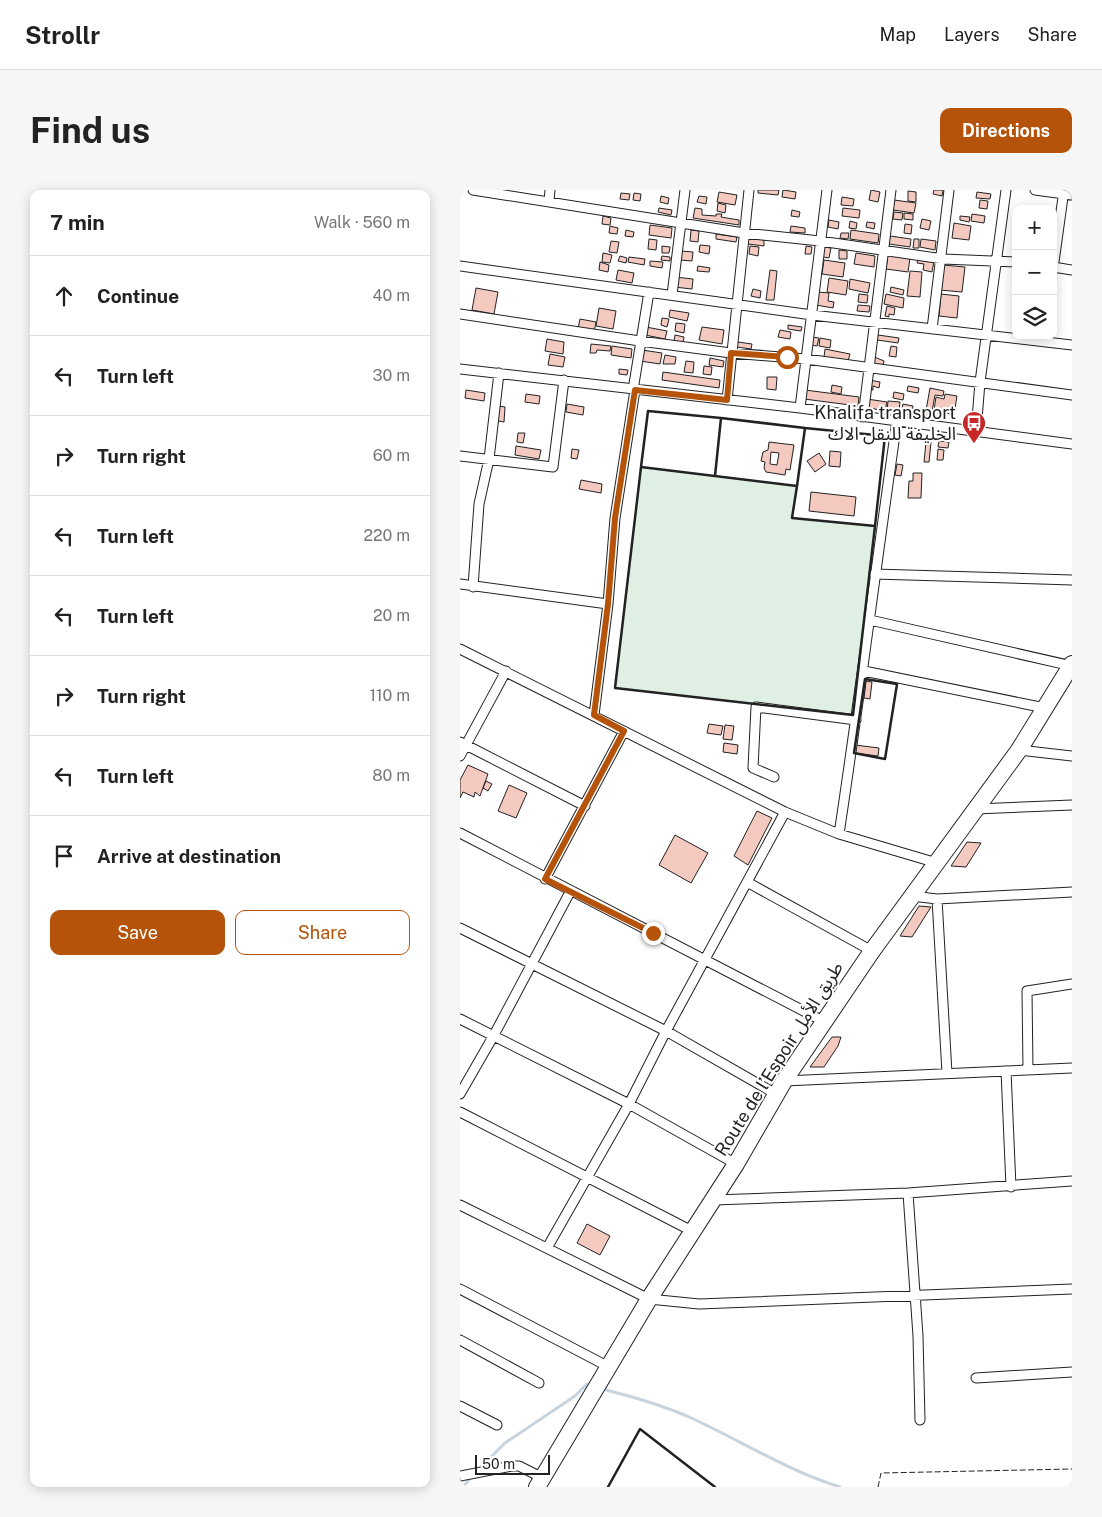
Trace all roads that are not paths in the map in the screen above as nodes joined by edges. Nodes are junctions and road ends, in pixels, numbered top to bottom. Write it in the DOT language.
graph roads {
  1 [pos="473,190"];
  2 [pos="550,190"];
  3 [pos="684,190"];
  4 [pos="749,190"];
  5 [pos="827,190"];
  6 [pos="891,190"];
  7 [pos="950,190"];
  8 [pos="1006,190"];
  9 [pos="1035,190"];
  10 [pos="1066,193"];
  11 [pos="548,201"];
  12 [pos="681,223"];
  13 [pos="744,233"];
  14 [pos="820,240"];
  15 [pos="883,249"];
  16 [pos="1056,250"];
  17 [pos="943,259"];
  18 [pos="997,260"];
  19 [pos="1012,262"];
  20 [pos="460,266"];
  21 [pos="1057,268"];
  22 [pos="1072,270"];
  23 [pos="649,292"];
  24 [pos="672,295"];
  25 [pos="736,304"];
  26 [pos="460,314"];
  27 [pos="812,315"];
  28 [pos="875,322"];
  29 [pos="932,328"];
  30 [pos="987,336"];
  31 [pos="1012,337"];
  32 [pos="1047,340"];
  33 [pos="640,341"];
  34 [pos="1072,345"];
  35 [pos="731,353"];
  36 [pos="806,358"];
  37 [pos="869,367"];
  38 [pos="460,369"];
  39 [pos="499,373"];
  40 [pos="564,380"];
  41 [pos="980,382"];
  42 [pos="634,390"];
  43 [pos="1072,395"];
  44 [pos="727,400"];
  45 [pos="800,408"];
  46 [pos="863,417"];
  47 [pos="898,421"];
  48 [pos="976,432"];
  49 [pos="1072,444"];
  50 [pos="460,456"];
  51 [pos="489,459"];
  52 [pos="874,574"];
  53 [pos="1072,580"];
  54 [pos="460,584"];
  55 [pos="473,587"];
  56 [pos="608,604"];
  57 [pos="870,620"];
  58 [pos="460,648"];
  59 [pos="1072,665"];
  60 [pos="506,671"];
  61 [pos="864,671"];
  62 [pos="1045,708"];
  63 [pos="594,715"];
  64 [pos="856,720"];
  65 [pos="624,731"];
  66 [pos="463,743"];
  67 [pos="1019,750"];
  68 [pos="460,756"];
  69 [pos="1072,756"];
  70 [pos="774,777"];
  71 [pos="1072,805"];
  72 [pos="585,806"];
  73 [pos="976,809"];
  74 [pos="785,812"];
  75 [pos="460,833"];
  76 [pos="838,834"];
  77 [pos="937,863"];
  78 [pos="545,879"];
  79 [pos="747,882"];
  80 [pos="570,892"];
  81 [pos="1072,892"];
  82 [pos="912,896"];
  83 [pos="937,899"];
  84 [pos="460,928"];
  85 [pos="872,951"];
  86 [pos="704,960"];
  87 [pos="531,963"];
  88 [pos="1072,984"];
  89 [pos="460,1019"];
  90 [pos="823,1021"];
  91 [pos="666,1031"];
  92 [pos="494,1035"];
  93 [pos="1072,1068"];
  94 [pos="1028,1070"];
  95 [pos="1006,1071"];
  96 [pos="947,1073"];
  97 [pos="780,1088"];
  98 [pos="460,1094"];
  99 [pos="629,1104"];
  100 [pos="460,1112"];
  101 [pos="736,1164"];
  102 [pos="586,1176"];
  103 [pos="1072,1182"];
  104 [pos="1011,1187"];
  105 [pos="908,1193"];
  106 [pos="713,1200"];
  107 [pos="460,1205"];
  108 [pos="692,1231"];
  109 [pos="547,1248"];
  110 [pos="460,1289"];
  111 [pos="1072,1289"];
  112 [pos="914,1296"];
  113 [pos="649,1299"];
  114 [pos="460,1340"];
  115 [pos="609,1366"];
  116 [pos="1072,1372"];
  117 [pos="976,1378"];
  118 [pos="539,1383"];
  119 [pos="460,1406"];
  120 [pos="920,1420"];
  121 [pos="497,1425"];
  122 [pos="460,1476"];
  123 [pos="540,1482"];
  1 -- 11 [label="street"];
  2 -- 11 [label="street"];
  3 -- 12 [label="street"];
  4 -- 13 [label="street"];
  5 -- 14 [label="street"];
  6 -- 15 [label="street"];
  7 -- 17 [label="street"];
  8 -- 18 [label="street"];
  9 -- 10 [label="street"];
  10 -- 16 [label="street"];
  11 -- 12 [label="street"];
  12 -- 13 [label="street"];
  12 -- 24 [label="street"];
  13 -- 14 [label="street"];
  13 -- 25 [label="street"];
  14 -- 15 [label="street"];
  14 -- 27 [label="street"];
  15 -- 17 [label="street"];
  15 -- 28 [label="street"];
  17 -- 18 [label="street"];
  17 -- 29 [label="street"];
  18 -- 19 [label="street"];
  18 -- 30 [label="street"];
  20 -- 23 [label="street"];
  21 -- 22 [label="street"];
  23 -- 24 [label="street"];
  23 -- 33 [label="street"];
  24 -- 25 [label="street"];
  25 -- 27 [label="street"];
  25 -- 35 [label="street"];
  26 -- 33 [label="street"];
  27 -- 28 [label="street"];
  27 -- 36 [label="street"];
  28 -- 29 [label="street"];
  28 -- 37 [label="street"];
  29 -- 30 [label="street"];
  30 -- 31 [label="street"];
  30 -- 41 [label="street"];
  32 -- 34 [label="street"];
  33 -- 35 [label="street"];
  33 -- 42 [label="street"];
  35 -- 36 [label="street"];
  35 -- 44 [label="street"];
  36 -- 37 [label="street"];
  36 -- 45 [label="street"];
  37 -- 41 [label="street"];
  37 -- 46 [label="street"];
  38 -- 39 [label="street"];
  39 -- 40 [label="street"];
  39 -- 51 [label="street"];
  40 -- 42 [label="street"];
  40 -- 51 [label="street"];
  41 -- 43 [label="street"];
  41 -- 48 [label="street"];
  42 -- 44 [label="street"];
  42 -- 56 [label="street"];
  44 -- 45 [label="street"];
  45 -- 46 [label="street"];
  46 -- 47 [label="street"];
  47 -- 48 [label="street"];
  47 -- 52 [label="street"];
  48 -- 49 [label="street"];
  50 -- 51 [label="street"];
  51 -- 55 [label="street"];
  52 -- 53 [label="street"];
  52 -- 57 [label="street"];
  54 -- 55 [label="street"];
  55 -- 56 [label="street"];
  56 -- 63 [label="street"];
  57 -- 59 [label="street"];
  57 -- 61 [label="street"];
  58 -- 60 [label="street"];
  59 -- 62 [label="highway, Route de l’Espoir طريق الأمل"];
  60 -- 63 [label="street"];
  60 -- 66 [label="street"];
  61 -- 62 [label="street"];
  61 -- 64 [label="street"];
  62 -- 67 [label="highway, Route de l’Espoir طريق الأمل"];
  63 -- 65 [label="street"];
  64 -- 70 [label="street"];
  64 -- 76 [label="street"];
  65 -- 72 [label="street"];
  65 -- 74 [label="street"];
  66 -- 68 [label="street"];
  66 -- 72 [label="street"];
  67 -- 69 [label="street"];
  67 -- 73 [label="highway, Route de l’Espoir طريق الأمل"];
  71 -- 73 [label="street"];
  72 -- 78 [label="street"];
  73 -- 77 [label="highway, Route de l’Espoir طريق الأمل"];
  74 -- 76 [label="street"];
  74 -- 79 [label="street"];
  75 -- 78 [label="street"];
  76 -- 77 [label="street"];
  77 -- 82 [label="highway, Route de l’Espoir طريق الأمل"];
  78 -- 80 [label="street"];
  79 -- 85 [label="street"];
  79 -- 86 [label="street"];
  80 -- 86 [label="street"];
  80 -- 87 [label="street"];
  81 -- 83 [label="street"];
  82 -- 83 [label="street"];
  82 -- 85 [label="highway, Route de l’Espoir طريق الأمل"];
  83 -- 96 [label="street"];
  84 -- 87 [label="street"];
  85 -- 90 [label="highway, Route de l’Espoir طريق الأمل"];
  86 -- 90 [label="street"];
  86 -- 91 [label="street"];
  87 -- 91 [label="street"];
  87 -- 92 [label="street"];
  88 -- 94 [label="street"];
  89 -- 92 [label="street"];
  90 -- 97 [label="highway, Route de l’Espoir طريق الأمل"];
  91 -- 97 [label="street"];
  91 -- 99 [label="street"];
  92 -- 98 [label="street"];
  92 -- 99 [label="street"];
  93 -- 94 [label="street"];
  94 -- 95 [label="street"];
  95 -- 96 [label="street"];
  95 -- 104 [label="street"];
  96 -- 97 [label="street"];
  97 -- 101 [label="highway, Route de l’Espoir طريق الأمل"];
  99 -- 101 [label="street"];
  99 -- 102 [label="street"];
  100 -- 102 [label="street"];
  101 -- 106 [label="highway, Route de l’Espoir طريق الأمل"];
  102 -- 108 [label="street"];
  102 -- 109 [label="street"];
  103 -- 104 [label="street"];
  104 -- 105 [label="street"];
  105 -- 106 [label="street"];
  105 -- 112 [label="street"];
  106 -- 108 [label="highway, Route de l’Espoir طريق الأمل"];
  107 -- 109 [label="street"];
  108 -- 113 [label="highway, Route de l’Espoir طريق الأمل"];
  109 -- 113 [label="street"];
  110 -- 115 [label="street"];
  111 -- 112 [label="street"];
  112 -- 113 [label="street"];
  112 -- 120 [label="street"];
  113 -- 115 [label="highway, Route de l’Espoir طريق الأمل"];
  114 -- 118 [label="street"];
  115 -- 123 [label="highway, Route de l’Espoir طريق الأمل"];
  116 -- 117 [label="street"];
  119 -- 121 [label="street"];
  122 -- 123 [label="street"];
}
